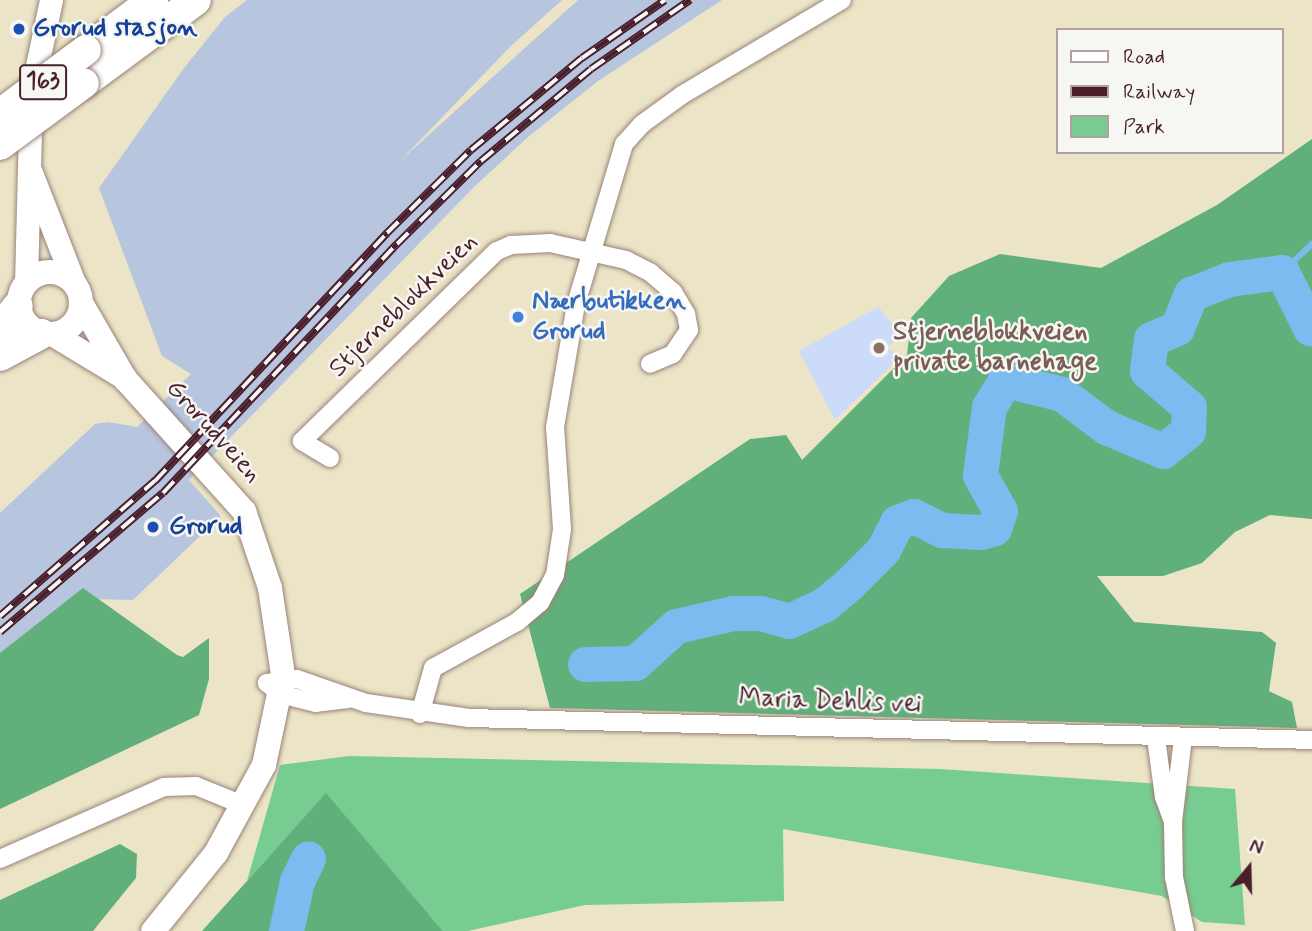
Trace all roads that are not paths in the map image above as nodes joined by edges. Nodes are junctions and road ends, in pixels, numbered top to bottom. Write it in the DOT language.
graph roads {
  1 [pos="51,0"];
  2 [pos="153,0"];
  3 [pos="197,0"];
  4 [pos="842,0"];
  5 [pos="0,114"];
  6 [pos="0,145"];
  7 [pos="29,167"];
  8 [pos="589,251"];
  9 [pos="78,293"];
  10 [pos="15,306"];
  11 [pos="47,334"];
  12 [pos="0,356"];
  13 [pos="650,365"];
  14 [pos="125,379"];
  15 [pos="330,458"];
  16 [pos="277,685"];
  17 [pos="420,714"];
  18 [pos="1156,737"];
  19 [pos="1183,738"];
  20 [pos="1312,740"];
  21 [pos="247,796"];
  22 [pos="1173,822"];
  23 [pos="0,859"];
  24 [pos="153,931"];
  25 [pos="1185,931"];
  1 -- 7 [label="street, Grorudveien"];
  2 -- 5 [label="highway, 163, bridge"];
  3 -- 6 [label="highway, 163, bridge"];
  4 -- 8 [label="street"];
  7 -- 9 [label="street, Grorudveien"];
  7 -- 10 [label="street, Grorudveien"];
  8 -- 13 [label="street"];
  8 -- 15 [label="street, Stjerneblokkveien"];
  8 -- 17 [label="street"];
  9 -- 10 [label="main road"];
  9 -- 11 [label="main road"];
  9 -- 14 [label="main road, Grorudveien"];
  10 -- 11 [label="main road"];
  11 -- 12 [label="highway"];
  11 -- 14 [label="main road, Grorudveien"];
  14 -- 16 [label="main road, Grorudveien"];
  16 -- 17 [label="street, Maria Dehlis vei"];
  16 -- 21 [label="main road, Grorudveien"];
  17 -- 18 [label="street, Maria Dehlis vei"];
  18 -- 19 [label="street, Maria Dehlis vei"];
  18 -- 22 [label="street"];
  19 -- 20 [label="street, Maria Dehlis vei"];
  19 -- 22 [label="street"];
  21 -- 23 [label="street"];
  21 -- 24 [label="main road"];
  22 -- 25 [label="street"];
}
